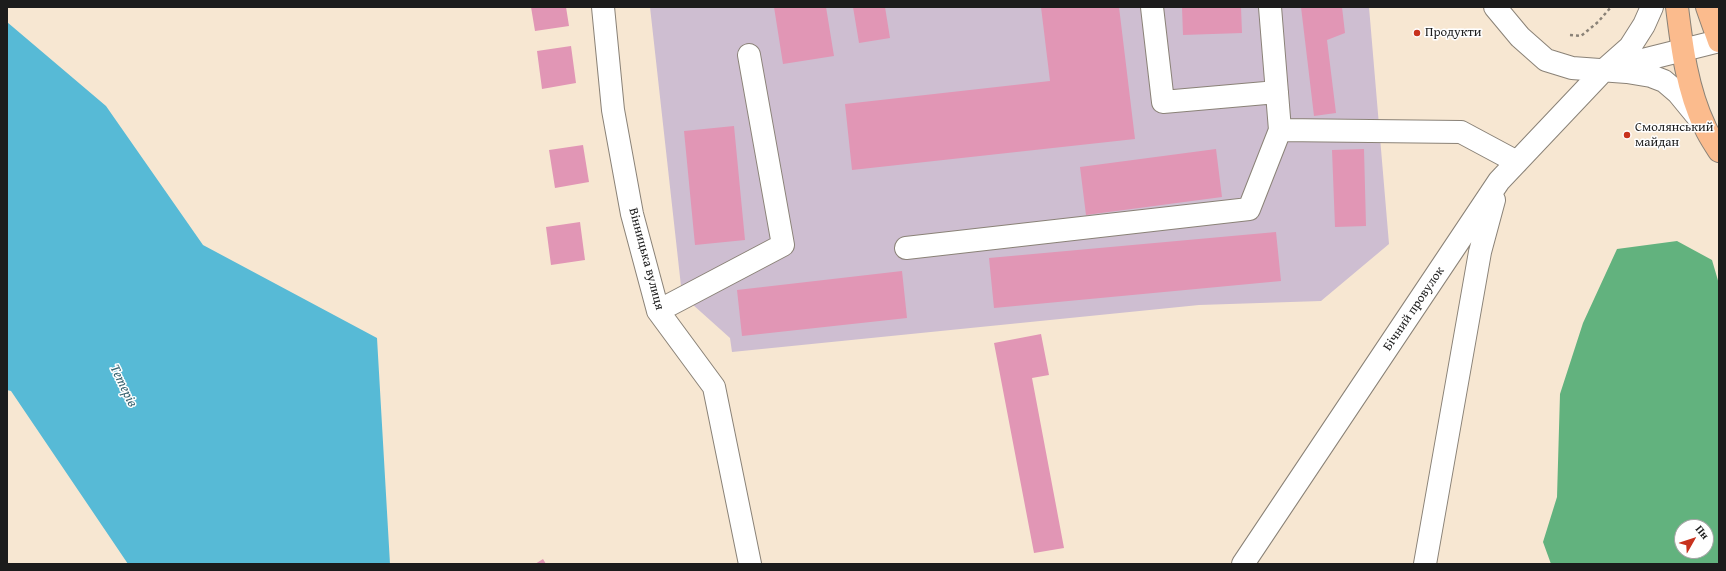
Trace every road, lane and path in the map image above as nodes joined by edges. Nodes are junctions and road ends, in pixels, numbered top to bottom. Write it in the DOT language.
graph roads {
  1 [pos="603,7"];
  2 [pos="1152,7"];
  3 [pos="1270,7"];
  4 [pos="1495,7"];
  5 [pos="1611,7"];
  6 [pos="1652,7"];
  7 [pos="1678,7"];
  8 [pos="1707,7"];
  9 [pos="1570,35"];
  10 [pos="1719,41"];
  11 [pos="1682,49"];
  12 [pos="750,55"];
  13 [pos="1604,70"];
  14 [pos="1277,92"];
  15 [pos="1705,127"];
  16 [pos="1280,130"];
  17 [pos="1719,151"];
  18 [pos="1516,162"];
  19 [pos="1499,181"];
  20 [pos="906,248"];
  21 [pos="658,311"];
  22 [pos="750,564"];
  23 [pos="1243,564"];
  24 [pos="1425,564"];
  1 -- 21 [label="street, Вінницька вулиця"];
  2 -- 14 [label="street"];
  3 -- 14 [label="street"];
  4 -- 13 [label="street"];
  5 -- 9 [label="path"];
  6 -- 13 [label="street"];
  7 -- 11 [label="main road"];
  8 -- 10 [label="main road"];
  10 -- 11 [label="street"];
  11 -- 13 [label="street"];
  11 -- 15 [label="main road"];
  12 -- 21 [label="street"];
  13 -- 15 [label="street"];
  13 -- 18 [label="street, Бічний провулок"];
  14 -- 16 [label="street"];
  15 -- 17 [label="main road"];
  16 -- 18 [label="street"];
  16 -- 20 [label="street"];
  18 -- 19 [label="street, Бічний провулок"];
  19 -- 23 [label="street, Бічний провулок"];
  19 -- 24 [label="street"];
  21 -- 22 [label="street, Вінницька вулиця"];
}
